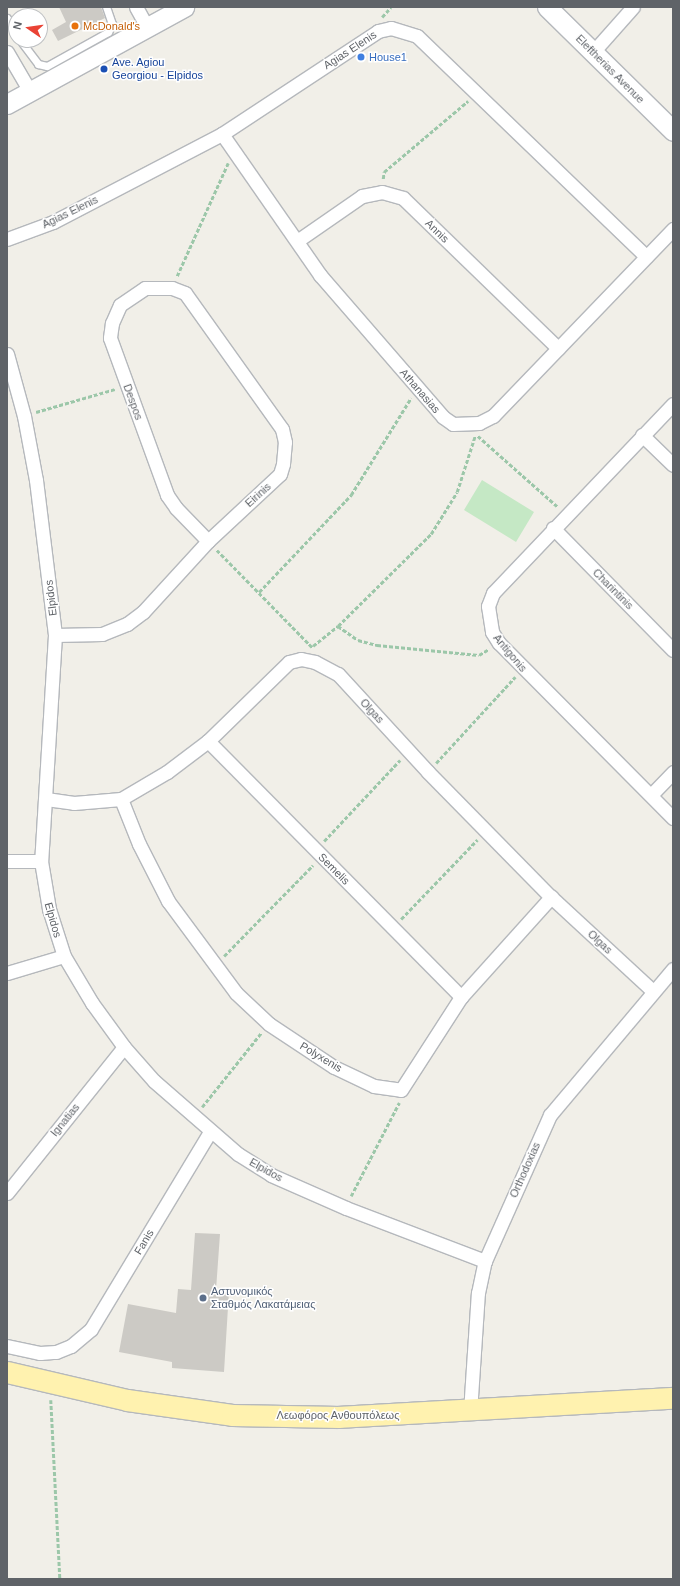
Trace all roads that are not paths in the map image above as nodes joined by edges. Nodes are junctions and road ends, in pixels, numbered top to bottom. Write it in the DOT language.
graph roads {
  1 [pos="106,7"];
  2 [pos="136,7"];
  3 [pos="184,7"];
  4 [pos="547,7"];
  5 [pos="633,7"];
  6 [pos="148,29"];
  7 [pos="26,48"];
  8 [pos="7,52"];
  9 [pos="593,52"];
  10 [pos="31,93"];
  11 [pos="7,104"];
  12 [pos="673,131"];
  13 [pos="222,134"];
  14 [pos="673,229"];
  15 [pos="7,240"];
  16 [pos="296,241"];
  17 [pos="646,256"];
  18 [pos="172,288"];
  19 [pos="558,348"];
  20 [pos="7,354"];
  21 [pos="673,404"];
  22 [pos="642,435"];
  23 [pos="673,465"];
  24 [pos="553,528"];
  25 [pos="208,541"];
  26 [pos="55,635"];
  27 [pos="673,650"];
  28 [pos="208,741"];
  29 [pos="673,772"];
  30 [pos="651,796"];
  31 [pos="46,799"];
  32 [pos="121,799"];
  33 [pos="673,818"];
  34 [pos="7,861"];
  35 [pos="41,861"];
  36 [pos="551,896"];
  37 [pos="64,956"];
  38 [pos="673,969"];
  39 [pos="7,973"];
  40 [pos="653,991"];
  41 [pos="461,997"];
  42 [pos="124,1047"];
  43 [pos="210,1132"];
  44 [pos="7,1193"];
  45 [pos="485,1261"];
  46 [pos="7,1346"];
  47 [pos="7,1372"];
  48 [pos="673,1398"];
  49 [pos="470,1412"];
  1 -- 7 [label="lane"];
  2 -- 6 [label="street"];
  3 -- 6 [label="main road"];
  4 -- 9 [label="main road, Eleftherias Avenue"];
  5 -- 9 [label="street"];
  6 -- 10 [label="main road"];
  8 -- 10 [label="street"];
  9 -- 12 [label="main road, Eleftherias Avenue"];
  10 -- 11 [label="main road"];
  13 -- 15 [label="street, Agias Elenis"];
  13 -- 16 [label="street, Athanasias"];
  13 -- 17 [label="street, Agias Elenis"];
  14 -- 17 [label="street, Athanasias"];
  16 -- 19 [label="street, Annis"];
  16 -- 19 [label="street, Athanasias"];
  17 -- 19 [label="street, Athanasias"];
  18 -- 25 [label="street, Despos"];
  18 -- 25 [label="street, Eirinis"];
  20 -- 26 [label="street, Elpidos"];
  21 -- 22 [label="street, Antigonis"];
  22 -- 23 [label="street"];
  22 -- 24 [label="street, Antigonis"];
  24 -- 27 [label="street, Charintinis"];
  24 -- 30 [label="street, Antigonis"];
  25 -- 26 [label="street, Eirinis"];
  26 -- 31 [label="street, Elpidos"];
  28 -- 32 [label="street, Olgas"];
  28 -- 36 [label="street, Olgas"];
  28 -- 41 [label="street, Semelis"];
  29 -- 30 [label="street"];
  30 -- 33 [label="street, Antigonis"];
  31 -- 32 [label="street, Olgas"];
  31 -- 35 [label="street, Elpidos"];
  32 -- 41 [label="street, Polyxenis"];
  34 -- 35 [label="street"];
  35 -- 37 [label="street, Elpidos"];
  36 -- 40 [label="street, Olgas"];
  36 -- 41 [label="street"];
  37 -- 39 [label="street"];
  37 -- 42 [label="street, Elpidos"];
  38 -- 40 [label="street, Orthodoxias"];
  40 -- 45 [label="street, Orthodoxias"];
  42 -- 43 [label="street, Elpidos"];
  42 -- 44 [label="street, Ignatias"];
  43 -- 45 [label="street, Elpidos"];
  43 -- 46 [label="street, Fanis"];
  45 -- 49 [label="street, Orthodoxias"];
  47 -- 49 [label="main road, Λεωφόρος Ανθουπόλεως"];
  48 -- 49 [label="main road, Λεωφόρος Ανθουπόλεως"];
}
